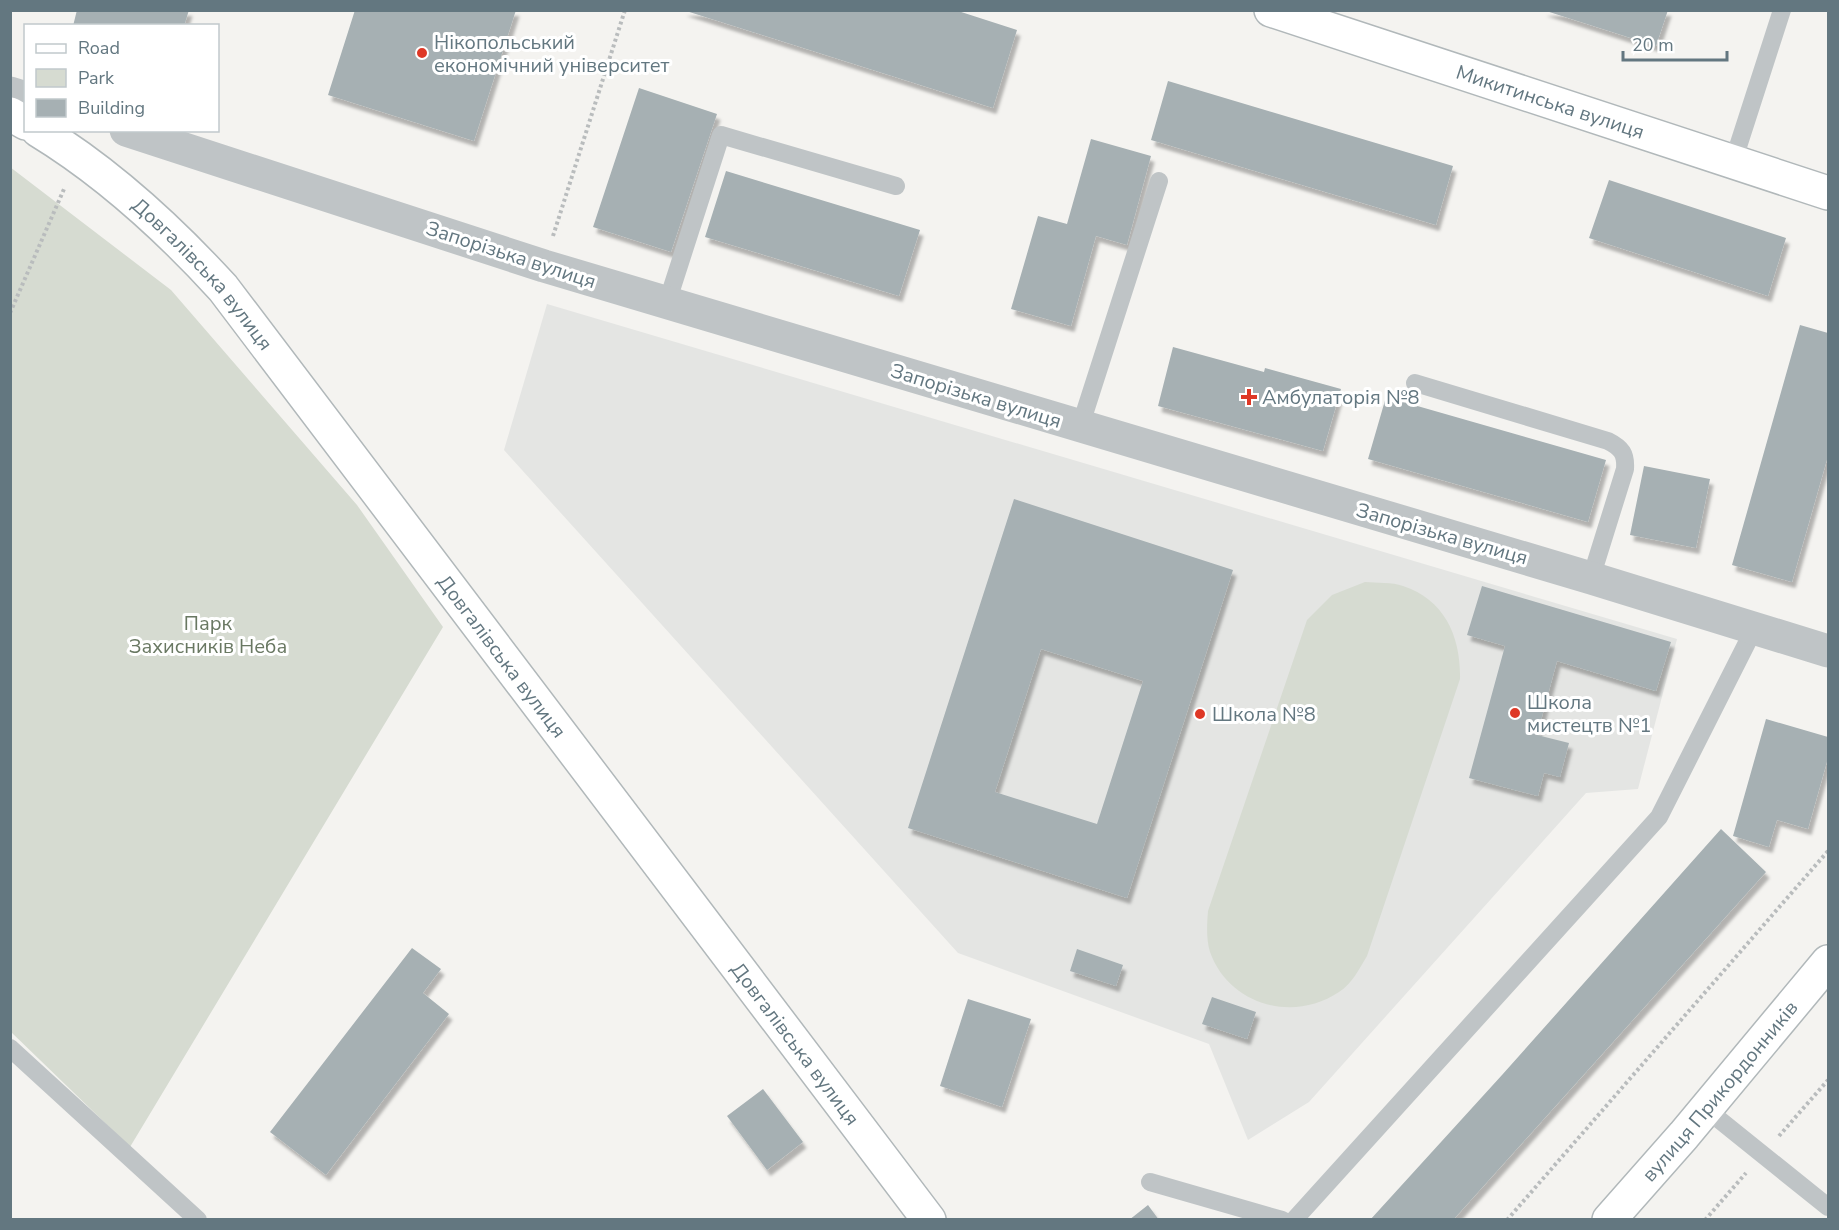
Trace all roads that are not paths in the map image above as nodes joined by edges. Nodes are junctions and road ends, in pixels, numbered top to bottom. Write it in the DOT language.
graph roads {
  1 [pos="1271,10"];
  2 [pos="1782,10"];
  3 [pos="10,114"];
  4 [pos="24,122"];
  5 [pos="41,132"];
  6 [pos="132,132"];
  7 [pos="1733,162"];
  8 [pos="1158,181"];
  9 [pos="896,186"];
  10 [pos="1828,193"];
  11 [pos="667,303"];
  12 [pos="1415,383"];
  13 [pos="1080,427"];
  14 [pos="1591,578"];
  15 [pos="1754,629"];
  16 [pos="1828,651"];
  17 [pos="1828,962"];
  18 [pos="10,1048"];
  19 [pos="1706,1109"];
  20 [pos="1150,1182"];
  21 [pos="1828,1207"];
  22 [pos="198,1220"];
  23 [pos="929,1220"];
  24 [pos="1282,1220"];
  25 [pos="1294,1220"];
  26 [pos="1609,1220"];
  1 -- 7 [label="main road, Микитинська вулиця"];
  2 -- 7 [label="lane"];
  3 -- 4 [label="main road"];
  5 -- 23 [label="main road, Довгалівська вулиця"];
  6 -- 11 [label="street, Запорізька вулиця"];
  7 -- 10 [label="main road, Микитинська вулиця"];
  8 -- 13 [label="lane"];
  9 -- 11 [label="lane"];
  11 -- 13 [label="street, Запорізька вулиця"];
  12 -- 14 [label="lane"];
  13 -- 14 [label="street, Запорізька вулиця"];
  14 -- 15 [label="street, Запорізька вулиця"];
  15 -- 16 [label="street, Запорізька вулиця"];
  15 -- 25 [label="lane"];
  17 -- 19 [label="main road, вулиця Прикордонників"];
  18 -- 22 [label="lane"];
  19 -- 21 [label="lane"];
  19 -- 26 [label="main road, вулиця Прикордонників"];
  20 -- 24 [label="lane"];
}
